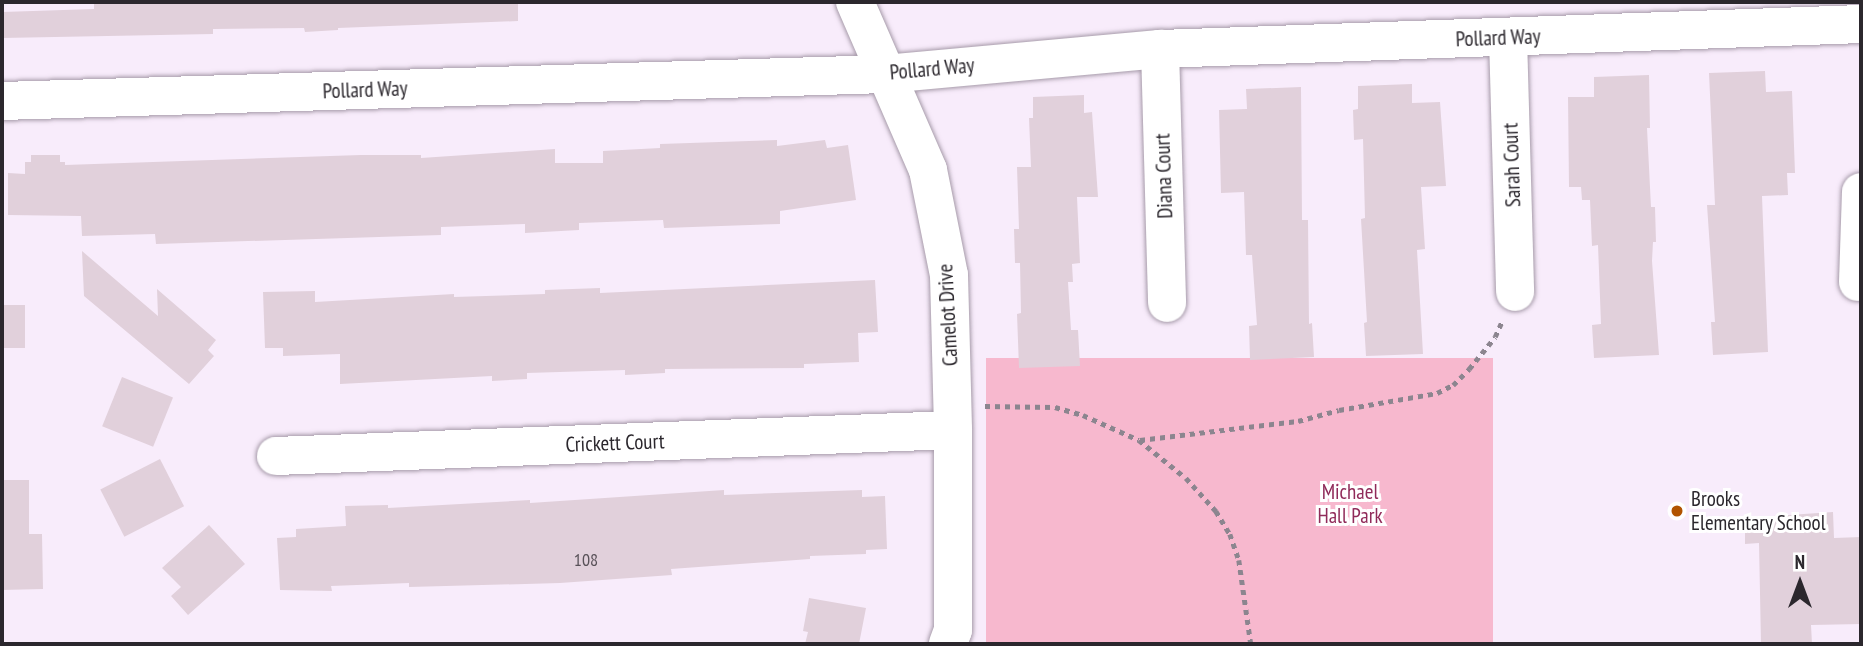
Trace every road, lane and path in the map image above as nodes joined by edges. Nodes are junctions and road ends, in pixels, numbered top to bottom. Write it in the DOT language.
graph roads {
  1 [pos="855,2"];
  2 [pos="1861,24"];
  3 [pos="1508,37"];
  4 [pos="1160,49"];
  5 [pos="885,74"];
  6 [pos="2,101"];
  7 [pos="1861,192"];
  8 [pos="1858,282"];
  9 [pos="1516,292"];
  10 [pos="1167,303"];
  11 [pos="964,418"];
  12 [pos="1139,440"];
  13 [pos="276,456"];
  14 [pos="948,644"];
  15 [pos="1251,644"];
  1 -- 5 [label="street, Camelot Drive"];
  2 -- 3 [label="street, Pollard Way"];
  3 -- 4 [label="street, Pollard Way"];
  3 -- 9 [label="street, Sarah Court"];
  4 -- 5 [label="street, Pollard Way"];
  4 -- 10 [label="street, Diana Court"];
  5 -- 6 [label="street, Pollard Way"];
  5 -- 11 [label="street, Camelot Drive"];
  7 -- 8 [label="street"];
  9 -- 12 [label="path"];
  11 -- 12 [label="path"];
  11 -- 13 [label="street, Crickett Court"];
  11 -- 14 [label="street, Camelot Drive"];
  12 -- 15 [label="path"];
}
